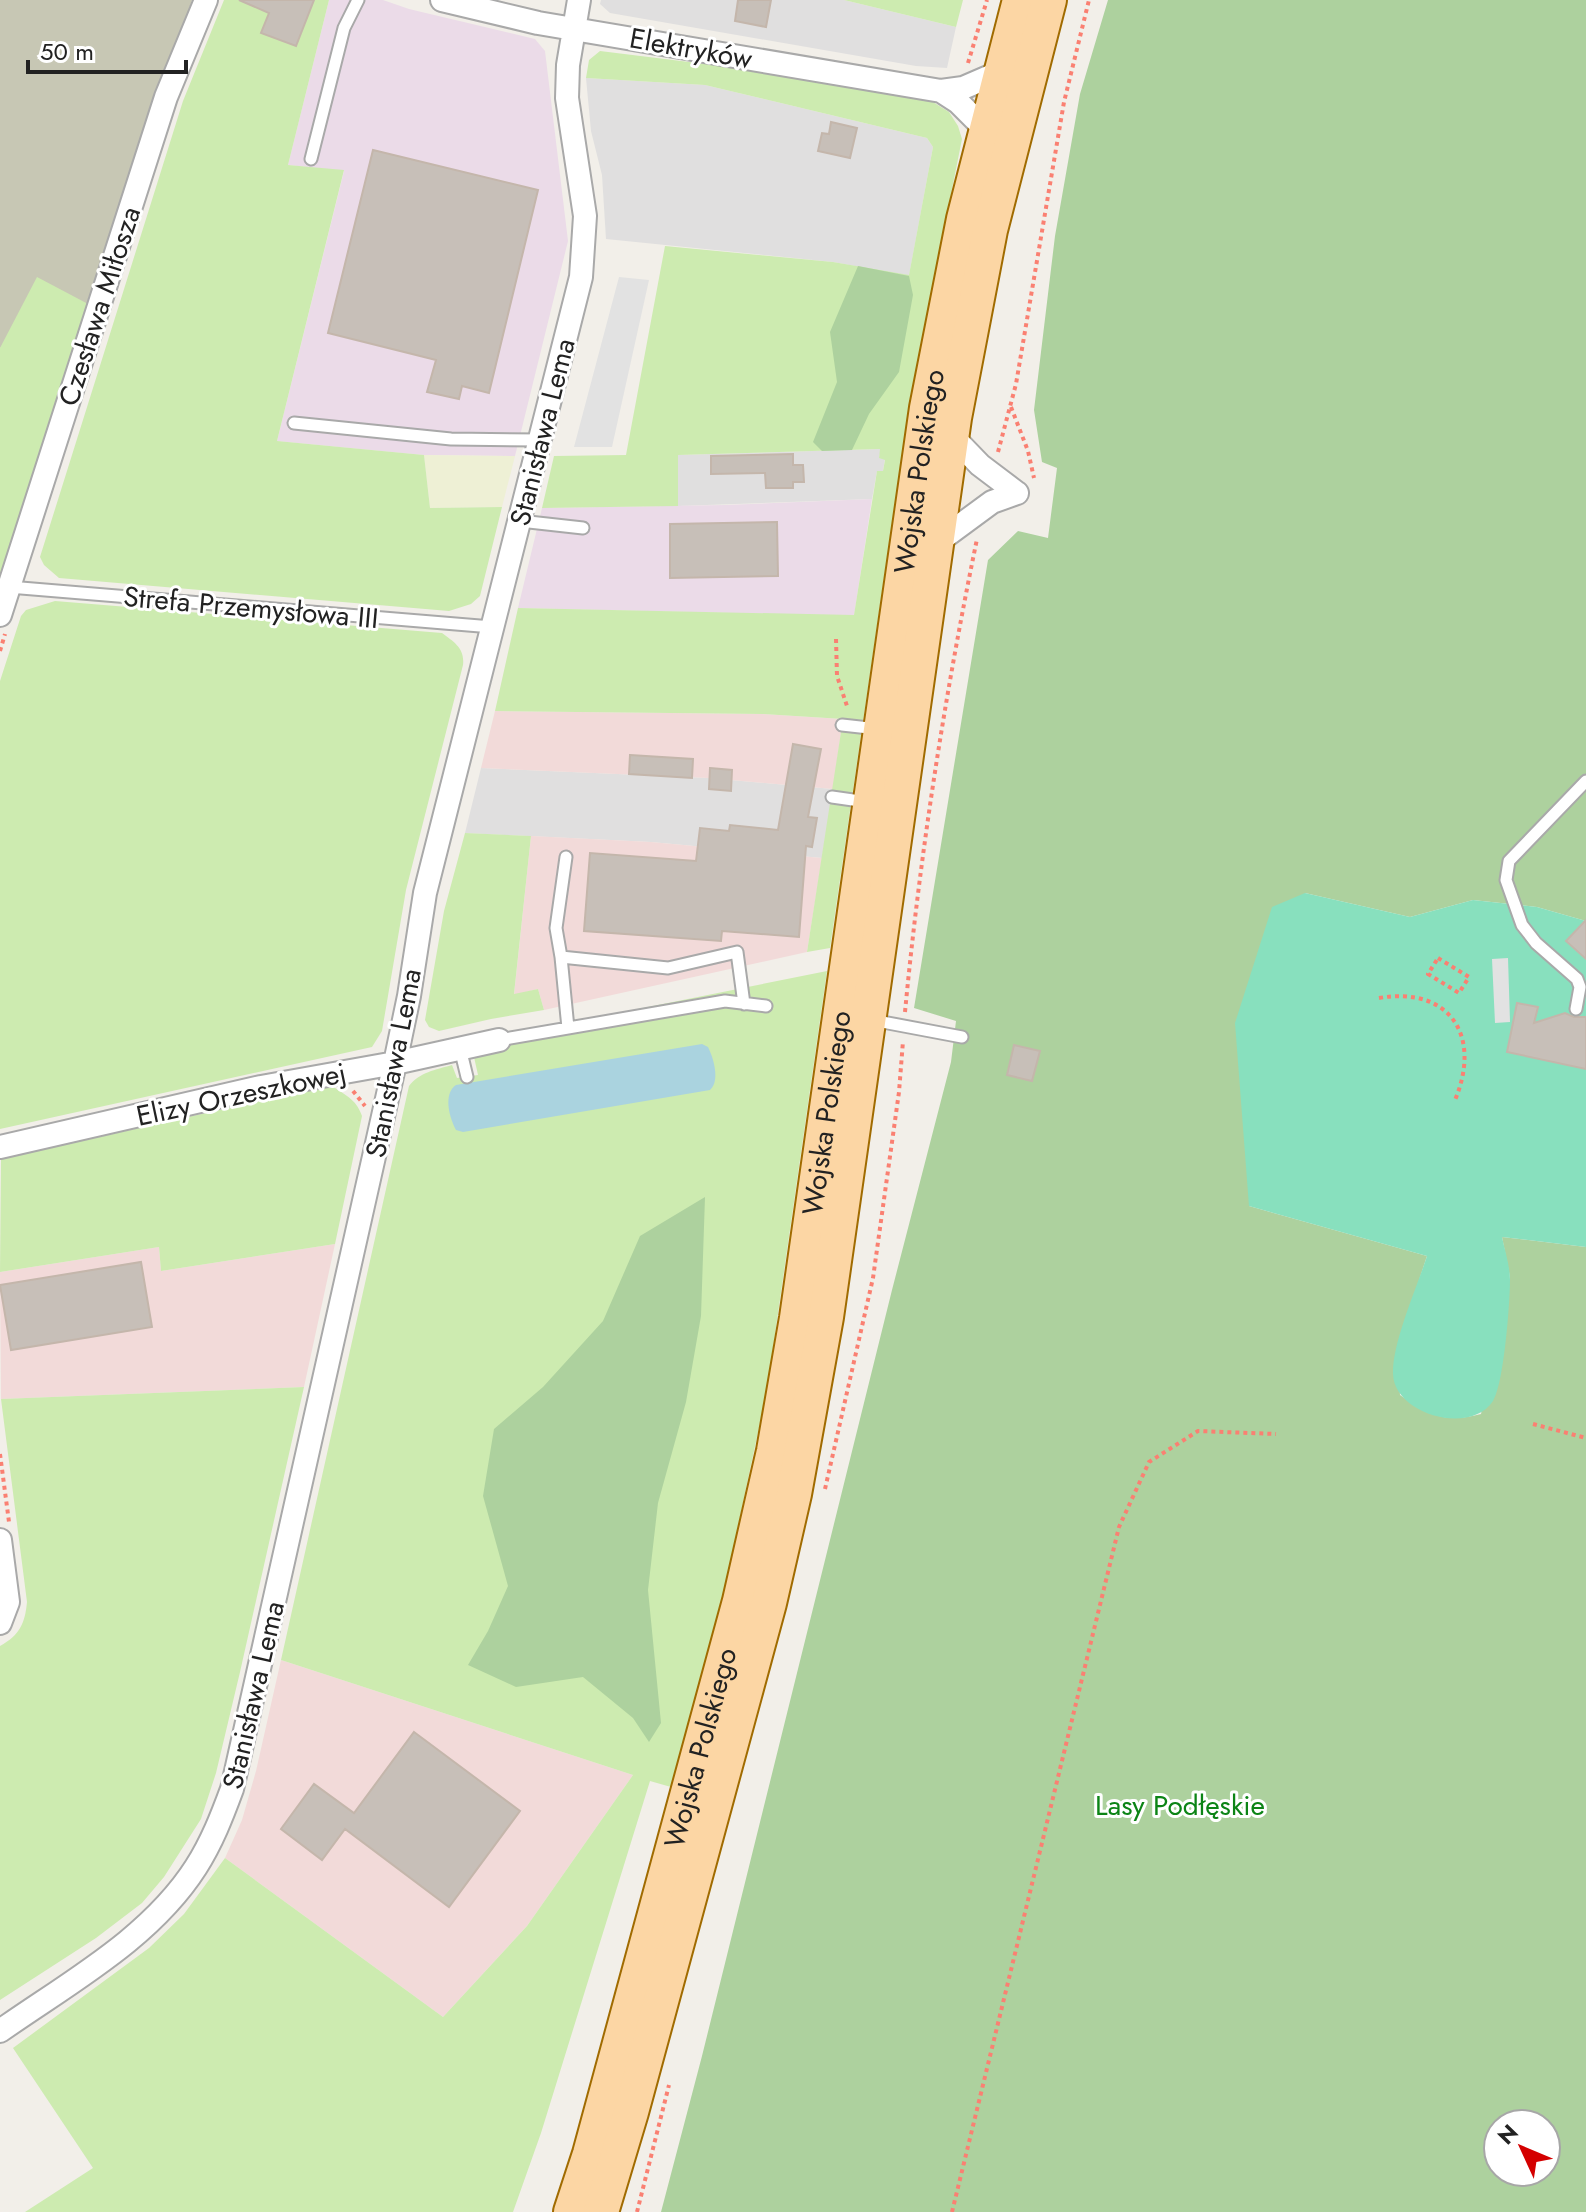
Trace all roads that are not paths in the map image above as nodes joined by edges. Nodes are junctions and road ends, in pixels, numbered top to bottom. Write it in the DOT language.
graph roads {
  1 [pos="206,0"];
  2 [pos="358,0"];
  3 [pos="442,0"];
  4 [pos="579,0"];
  5 [pos="1020,0"];
  6 [pos="1049,0"];
  7 [pos="573,29"];
  8 [pos="1000,72"];
  9 [pos="941,91"];
  10 [pos="985,129"];
  11 [pos="311,159"];
  12 [pos="294,423"];
  13 [pos="952,436"];
  14 [pos="541,440"];
  15 [pos="520,521"];
  16 [pos="583,528"];
  17 [pos="935,544"];
  18 [pos="9,587"];
  19 [pos="0,615"];
  20 [pos="492,627"];
  21 [pos="1586,781"];
  22 [pos="832,797"];
  23 [pos="870,802"];
  24 [pos="566,857"];
  25 [pos="561,957"];
  26 [pos="744,1004"];
  27 [pos="766,1006"];
  28 [pos="1576,1009"];
  29 [pos="868,1019"];
  30 [pos="568,1028"];
  31 [pos="962,1037"];
  32 [pos="499,1040"];
  33 [pos="460,1048"];
  34 [pos="395,1063"];
  35 [pos="467,1077"];
  36 [pos="0,1147"];
  37 [pos="0,1540"];
  38 [pos="0,1623"];
  39 [pos="0,2031"];
  40 [pos="571,2212"];
  41 [pos="601,2212"];
  1 -- 18 [label="street, Czesława Miłosza"];
  2 -- 11 [label="lane"];
  3 -- 7 [label="street, Elektryków"];
  4 -- 7 [label="street, Stanisława Lema"];
  5 -- 8 [label="main road, Wojska Polskiego"];
  6 -- 13 [label="main road, Wojska Polskiego"];
  7 -- 9 [label="street, Elektryków"];
  7 -- 14 [label="street, Stanisława Lema"];
  8 -- 9 [label="street, Elektryków"];
  8 -- 10 [label="main road, Wojska Polskiego"];
  9 -- 10 [label="street, Elektryków"];
  10 -- 23 [label="main road, Wojska Polskiego"];
  12 -- 14 [label="lane"];
  13 -- 17 [label="main road, Wojska Polskiego"];
  13 -- 17 [label="street"];
  14 -- 15 [label="street, Stanisława Lema"];
  15 -- 16 [label="lane"];
  15 -- 20 [label="street, Stanisława Lema"];
  17 -- 29 [label="main road, Wojska Polskiego"];
  18 -- 19 [label="street, Czesława Miłosza"];
  18 -- 20 [label="lane, Strefa Przemysłowa III"];
  20 -- 34 [label="street, Stanisława Lema"];
  21 -- 28 [label="lane"];
  22 -- 23 [label="lane"];
  23 -- 40 [label="main road, Wojska Polskiego"];
  24 -- 25 [label="lane"];
  25 -- 26 [label="lane"];
  25 -- 30 [label="lane"];
  26 -- 27 [label="lane, Elizy Orzeszkowej"];
  26 -- 30 [label="lane, Elizy Orzeszkowej"];
  29 -- 31 [label="lane"];
  29 -- 41 [label="main road, Wojska Polskiego"];
  30 -- 32 [label="lane, Elizy Orzeszkowej"];
  32 -- 33 [label="street, Elizy Orzeszkowej"];
  33 -- 34 [label="street, Elizy Orzeszkowej"];
  33 -- 35 [label="lane"];
  34 -- 36 [label="street, Elizy Orzeszkowej"];
  34 -- 39 [label="street, Stanisława Lema"];
  37 -- 38 [label="street"];
}
